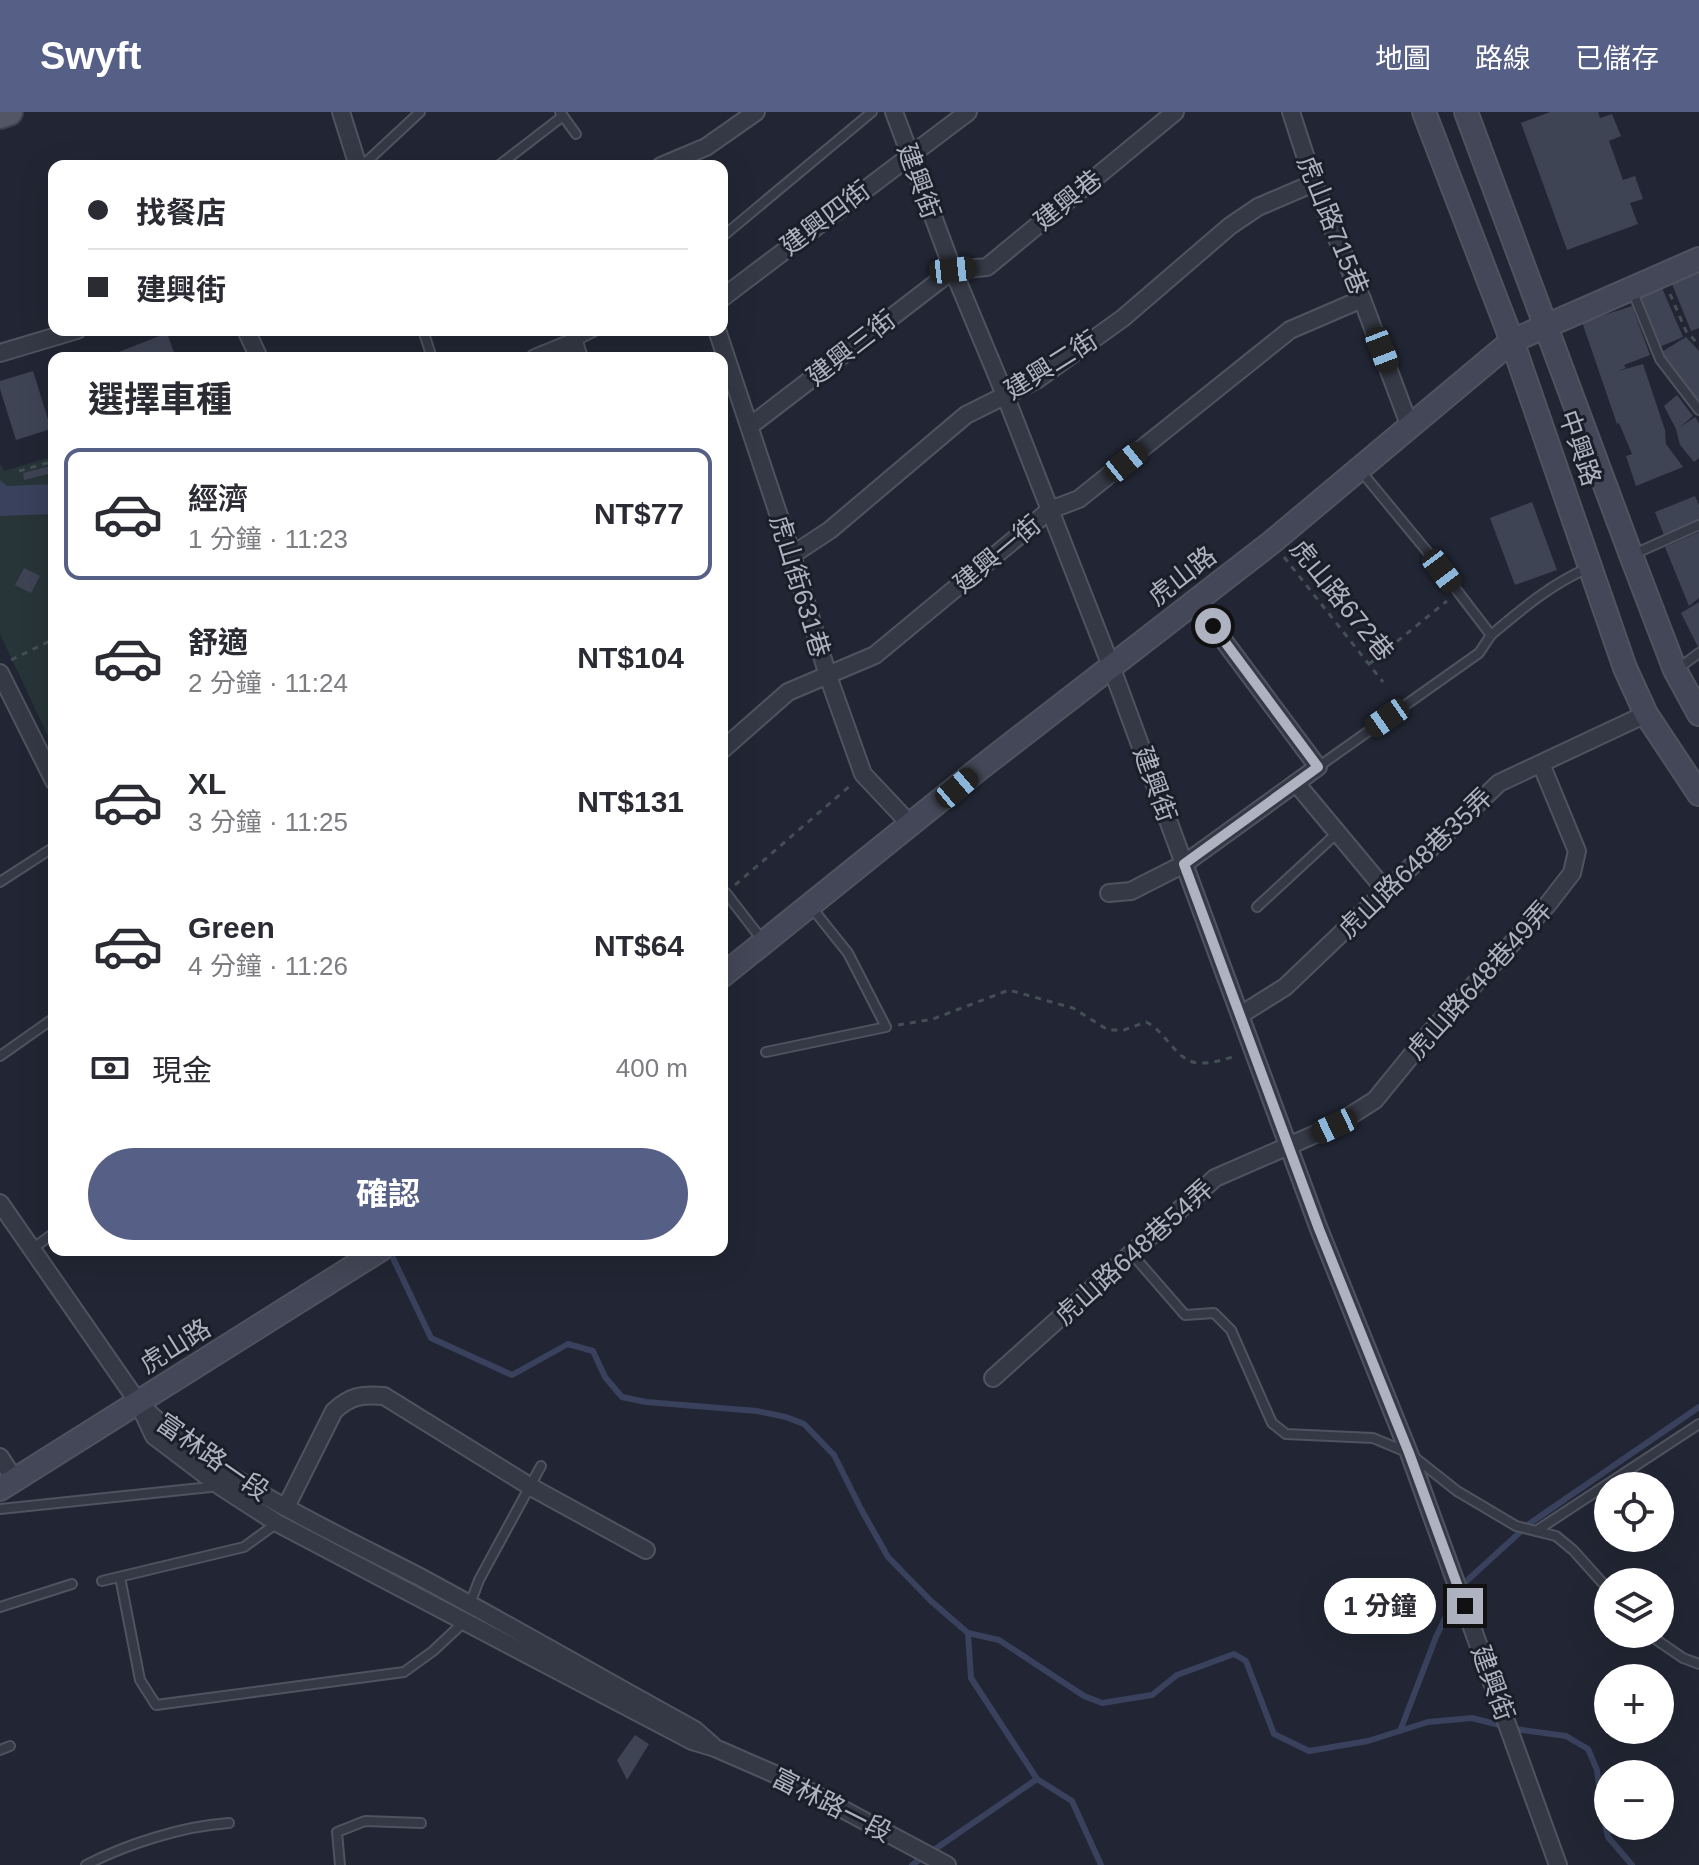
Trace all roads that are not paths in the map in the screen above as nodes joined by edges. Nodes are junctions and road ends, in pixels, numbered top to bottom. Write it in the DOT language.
graph roads {
  1 [pos="9,112"];
  2 [pos="341,112"];
  3 [pos="420,112"];
  4 [pos="756,112"];
  5 [pos="872,112"];
  6 [pos="894,112"];
  7 [pos="968,112"];
  8 [pos="1175,112"];
  9 [pos="1291,112"];
  10 [pos="1424,112"];
  11 [pos="1466,112"];
  12 [pos="561,114"];
  13 [pos="0,115"];
  14 [pos="576,134"];
  15 [pos="909,155"];
  16 [pos="358,160"];
  17 [pos="367,160"];
  18 [pos="505,160"];
  19 [pos="675,160"];
  20 [pos="1314,183"];
  21 [pos="728,232"];
  22 [pos="1699,259"];
  23 [pos="953,270"];
  24 [pos="1631,289"];
  25 [pos="728,293"];
  26 [pos="1362,299"];
  27 [pos="1545,327"];
  28 [pos="57,336"];
  29 [pos="591,336"];
  30 [pos="1512,341"];
  31 [pos="576,350"];
  32 [pos="0,353"];
  33 [pos="728,362"];
  34 [pos="1005,395"];
  35 [pos="1699,410"];
  36 [pos="750,426"];
  37 [pos="1410,427"];
  38 [pos="1360,470"];
  39 [pos="1050,510"];
  40 [pos="1699,525"];
  41 [pos="792,555"];
  42 [pos="1631,555"];
  43 [pos="1590,568"];
  44 [pos="1195,602"];
  45 [pos="1491,635"];
  46 [pos="1699,653"];
  47 [pos="1111,666"];
  48 [pos="1675,670"];
  49 [pos="0,673"];
  50 [pos="828,676"];
  51 [pos="6,699"];
  52 [pos="1646,714"];
  53 [pos="1699,714"];
  54 [pos="728,745"];
  55 [pos="1541,764"];
  56 [pos="1318,767"];
  57 [pos="48,771"];
  58 [pos="1296,783"];
  59 [pos="1699,794"];
  60 [pos="911,825"];
  61 [pos="1336,834"];
  62 [pos="48,851"];
  63 [pos="1184,864"];
  64 [pos="0,882"];
  65 [pos="1386,891"];
  66 [pos="1109,893"];
  67 [pos="728,897"];
  68 [pos="810,906"];
  69 [pos="1257,907"];
  70 [pos="763,942"];
  71 [pos="728,971"];
  72 [pos="1242,1014"];
  73 [pos="48,1022"];
  74 [pos="766,1052"];
  75 [pos="0,1056"];
  76 [pos="1288,1147"];
  77 [pos="0,1203"];
  78 [pos="48,1237"];
  79 [pos="31,1249"];
  80 [pos="1132,1254"];
  81 [pos="355,1257"];
  82 [pos="993,1378"];
  83 [pos="138,1402"];
  84 [pos="1699,1424"];
  85 [pos="1409,1453"];
  86 [pos="0,1457"];
  87 [pos="541,1466"];
  88 [pos="7,1485"];
  89 [pos="220,1486"];
  90 [pos="531,1487"];
  91 [pos="286,1507"];
  92 [pos="0,1509"];
  93 [pos="277,1523"];
  94 [pos="1535,1531"];
  95 [pos="646,1550"];
  96 [pos="1594,1573"];
  97 [pos="120,1577"];
  98 [pos="102,1581"];
  99 [pos="72,1584"];
  100 [pos="470,1604"];
  101 [pos="0,1607"];
  102 [pos="464,1622"];
  103 [pos="1668,1648"];
  104 [pos="1699,1664"];
  105 [pos="10,1746"];
  106 [pos="715,1748"];
  107 [pos="0,1750"];
  108 [pos="229,1823"];
  109 [pos="421,1823"];
  110 [pos="86,1865"];
  111 [pos="340,1865"];
  112 [pos="947,1865"];
  113 [pos="1558,1865"];
  1 -- 13 [label="main road"];
  2 -- 16 [label="street"];
  3 -- 17 [label="lane"];
  4 -- 19 [label="street"];
  5 -- 21 [label="lane"];
  6 -- 15 [label="street, 建興街"];
  7 -- 15 [label="street, 建興四街"];
  8 -- 23 [label="street, 建興巷"];
  9 -- 20 [label="street, 虎山路715巷"];
  10 -- 30 [label="street, 中興路"];
  11 -- 27 [label="street, 中興路"];
  12 -- 14 [label="lane"];
  12 -- 18 [label="lane"];
  15 -- 23 [label="street, 建興街"];
  15 -- 25 [label="street, 建興四街"];
  20 -- 26 [label="street, 虎山路715巷"];
  20 -- 34 [label="street, 建興二街"];
  22 -- 24 [label="street, 虎山路"];
  23 -- 34 [label="street, 建興街"];
  23 -- 36 [label="street, 建興三街"];
  24 -- 27 [label="street, 虎山路"];
  24 -- 35 [label="lane"];
  26 -- 37 [label="street, 虎山路715巷"];
  26 -- 39 [label="street, 建興一街"];
  27 -- 30 [label="street, 虎山路"];
  27 -- 42 [label="street, 中興路"];
  28 -- 32 [label="street"];
  29 -- 31 [label="lane"];
  30 -- 37 [label="street, 虎山路"];
  30 -- 43 [label="street, 中興路"];
  33 -- 36 [label="street, 虎山街631巷"];
  34 -- 39 [label="street, 建興街"];
  34 -- 41 [label="street, 建興二街"];
  36 -- 41 [label="street, 虎山街631巷"];
  37 -- 38 [label="street, 虎山路"];
  38 -- 44 [label="street, 虎山路"];
  38 -- 45 [label="lane"];
  39 -- 47 [label="street, 建興街"];
  39 -- 50 [label="street, 建興一街"];
  40 -- 42 [label="lane"];
  41 -- 50 [label="street, 虎山街631巷"];
  42 -- 48 [label="street, 中興路"];
  43 -- 45 [label="lane"];
  43 -- 52 [label="street, 中興路"];
  44 -- 47 [label="street, 虎山路"];
  44 -- 56 [label="street"];
  45 -- 56 [label="lane"];
  46 -- 48 [label="lane"];
  47 -- 60 [label="street, 虎山路"];
  47 -- 63 [label="street, 建興街"];
  48 -- 53 [label="street, 中興路"];
  49 -- 51 [label="street"];
  50 -- 54 [label="street, 建興一街"];
  50 -- 60 [label="street, 虎山街631巷"];
  51 -- 57 [label="street"];
  52 -- 55 [label="street, 虎山路648巷35弄"];
  52 -- 59 [label="street, 中興路"];
  55 -- 65 [label="street, 虎山路648巷35弄"];
  55 -- 76 [label="street, 虎山路648巷49弄"];
  56 -- 58 [label="street"];
  58 -- 61 [label="street"];
  58 -- 63 [label="street"];
  60 -- 68 [label="street, 虎山路"];
  61 -- 65 [label="street"];
  61 -- 69 [label="lane"];
  62 -- 64 [label="lane"];
  63 -- 66 [label="street"];
  63 -- 72 [label="street, 建興街"];
  65 -- 72 [label="street, 虎山路648巷35弄"];
  67 -- 70 [label="lane"];
  68 -- 70 [label="street, 虎山路"];
  68 -- 74 [label="lane"];
  70 -- 71 [label="street, 虎山路"];
  72 -- 76 [label="street, 建興街"];
  73 -- 75 [label="lane"];
  76 -- 80 [label="street, 虎山路648巷54弄"];
  76 -- 85 [label="street, 建興街"];
  77 -- 79 [label="street"];
  78 -- 79 [label="lane"];
  79 -- 83 [label="street"];
  80 -- 82 [label="street, 虎山路648巷54弄"];
  80 -- 85 [label="lane"];
  81 -- 83 [label="street, 虎山路"];
  83 -- 88 [label="street, 虎山路"];
  83 -- 89 [label="street, 富林路一段"];
  83 -- 91 [label="street, 富林路一段"];
  84 -- 94 [label="lane"];
  85 -- 94 [label="lane"];
  85 -- 113 [label="street, 建興街"];
  86 -- 88 [label="street"];
  87 -- 90 [label="lane"];
  89 -- 92 [label="lane"];
  89 -- 93 [label="street, 富林路一段"];
  90 -- 91 [label="street"];
  90 -- 95 [label="street"];
  90 -- 100 [label="lane"];
  91 -- 100 [label="street, 富林路一段"];
  93 -- 97 [label="lane"];
  93 -- 102 [label="street, 富林路一段"];
  94 -- 96 [label="lane"];
  97 -- 98 [label="lane"];
  97 -- 102 [label="lane"];
  99 -- 101 [label="lane"];
  100 -- 106 [label="street, 富林路一段"];
  102 -- 106 [label="street, 富林路一段"];
  103 -- 104 [label="lane"];
  105 -- 107 [label="lane"];
  106 -- 112 [label="street, 富林路一段"];
  108 -- 110 [label="lane"];
  109 -- 111 [label="lane"];
}
